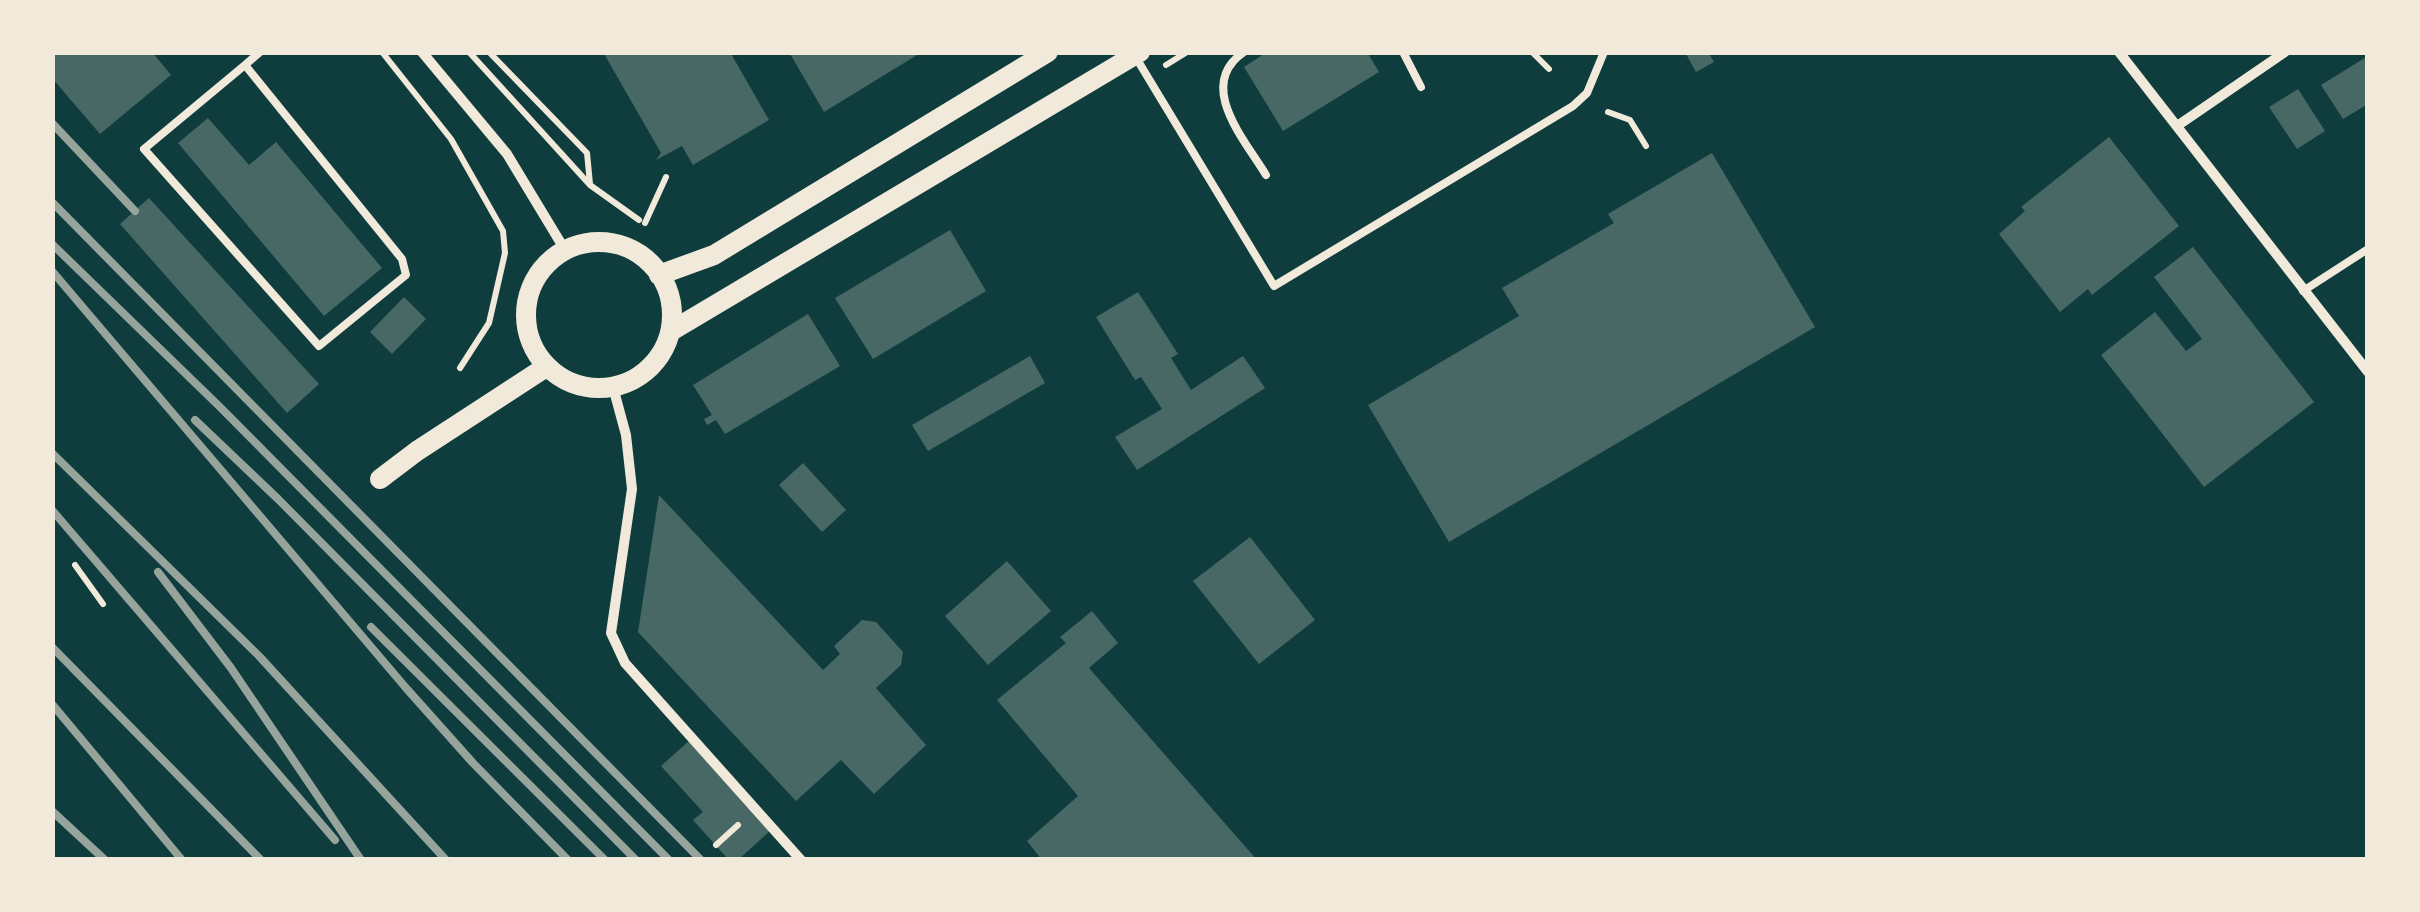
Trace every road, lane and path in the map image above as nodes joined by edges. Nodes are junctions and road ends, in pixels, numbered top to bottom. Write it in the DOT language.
graph roads {
  1 [pos="260,52"];
  2 [pos="382,52"];
  3 [pos="470,52"];
  4 [pos="489,52"];
  5 [pos="1048,52"];
  6 [pos="1244,52"];
  7 [pos="1403,52"];
  8 [pos="1532,52"];
  9 [pos="1604,52"];
  10 [pos="2119,52"];
  11 [pos="2284,52"];
  12 [pos="428,54"];
  13 [pos="1137,54"];
  14 [pos="245,65"];
  15 [pos="1549,69"];
  16 [pos="1422,86"];
  17 [pos="1608,112"];
  18 [pos="2176,126"];
  19 [pos="1646,146"];
  20 [pos="1266,175"];
  21 [pos="666,177"];
  22 [pos="590,185"];
  23 [pos="2368,249"];
  24 [pos="565,250"];
  25 [pos="659,274"];
  26 [pos="2302,291"];
  27 [pos="673,330"];
  28 [pos="546,367"];
  29 [pos="460,368"];
  30 [pos="2368,372"];
  31 [pos="612,388"];
  32 [pos="380,480"];
  33 [pos="75,565"];
  34 [pos="103,604"];
  35 [pos="724,838"];
  36 [pos="716,845"];
  37 [pos="801,860"];
  1 -- 14 [label="lane"];
  2 -- 29 [label="path"];
  3 -- 22 [label="path"];
  4 -- 22 [label="path"];
  5 -- 25 [label="main road"];
  6 -- 20 [label="lane"];
  7 -- 16 [label="lane"];
  8 -- 15 [label="path"];
  9 -- 13 [label="lane"];
  10 -- 18 [label="street"];
  11 -- 18 [label="street"];
  12 -- 24 [label="street"];
  13 -- 27 [label="main road"];
  14 -- 14 [label="lane"];
  17 -- 19 [label="path"];
  18 -- 26 [label="street"];
  21 -- 22 [label="path"];
  23 -- 26 [label="lane"];
  24 -- 25 [label="main road"];
  24 -- 28 [label="main road"];
  25 -- 27 [label="main road"];
  26 -- 30 [label="street"];
  27 -- 31 [label="main road"];
  28 -- 31 [label="main road"];
  28 -- 32 [label="main road"];
  31 -- 37 [label="street"];
  33 -- 34 [label="path"];
  35 -- 36 [label="path"];
}
